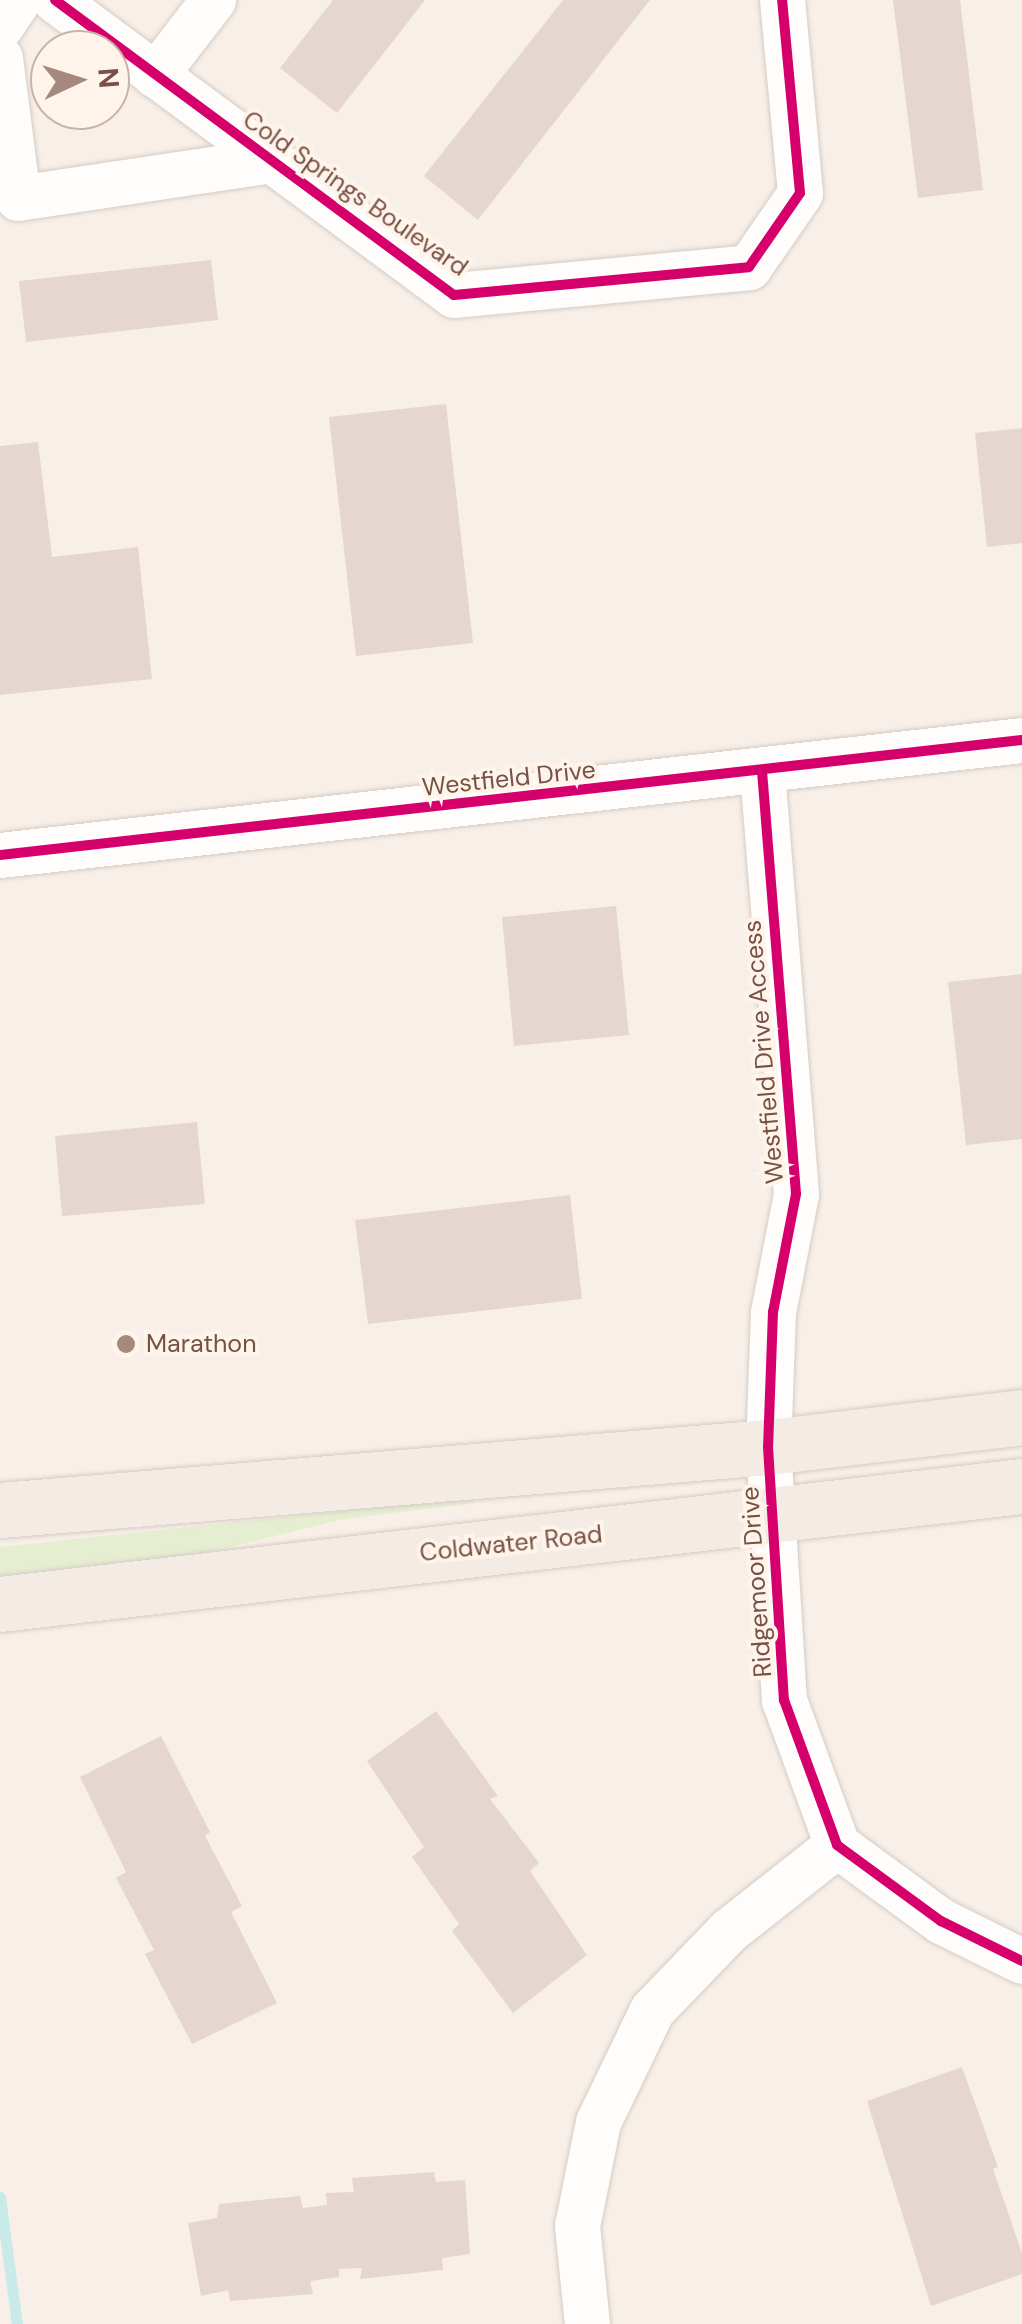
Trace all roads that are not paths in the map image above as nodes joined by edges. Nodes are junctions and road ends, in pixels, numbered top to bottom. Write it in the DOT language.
graph roads {
  1 [pos="18,0"];
  2 [pos="54,0"];
  3 [pos="213,0"];
  4 [pos="782,0"];
  5 [pos="0,28"];
  6 [pos="0,58"];
  7 [pos="155,74"];
  8 [pos="271,160"];
  9 [pos="1022,740"];
  10 [pos="762,771"];
  11 [pos="0,855"];
  12 [pos="1022,1417"];
  13 [pos="768,1447"];
  14 [pos="1022,1486"];
  15 [pos="0,1510"];
  16 [pos="773,1516"];
  17 [pos="0,1604"];
  18 [pos="837,1845"];
  19 [pos="1022,1961"];
  20 [pos="587,2324"];
  1 -- 5 [label="street"];
  2 -- 7 [label="street, Cold Springs Boulevard"];
  3 -- 7 [label="street"];
  4 -- 8 [label="street, Cold Springs Boulevard"];
  6 -- 8 [label="street"];
  7 -- 8 [label="street, Cold Springs Boulevard"];
  9 -- 10 [label="street, Westfield Drive"];
  10 -- 11 [label="street, Westfield Drive"];
  10 -- 13 [label="street, Westfield Drive Access"];
  12 -- 13 [label="main road"];
  13 -- 15 [label="main road"];
  13 -- 16 [label="street, Ridgemoor Drive"];
  14 -- 16 [label="main road, Coldwater Road"];
  16 -- 17 [label="main road, Coldwater Road"];
  16 -- 18 [label="street, Ridgemoor Drive"];
  18 -- 19 [label="street"];
  18 -- 20 [label="street"];
}
